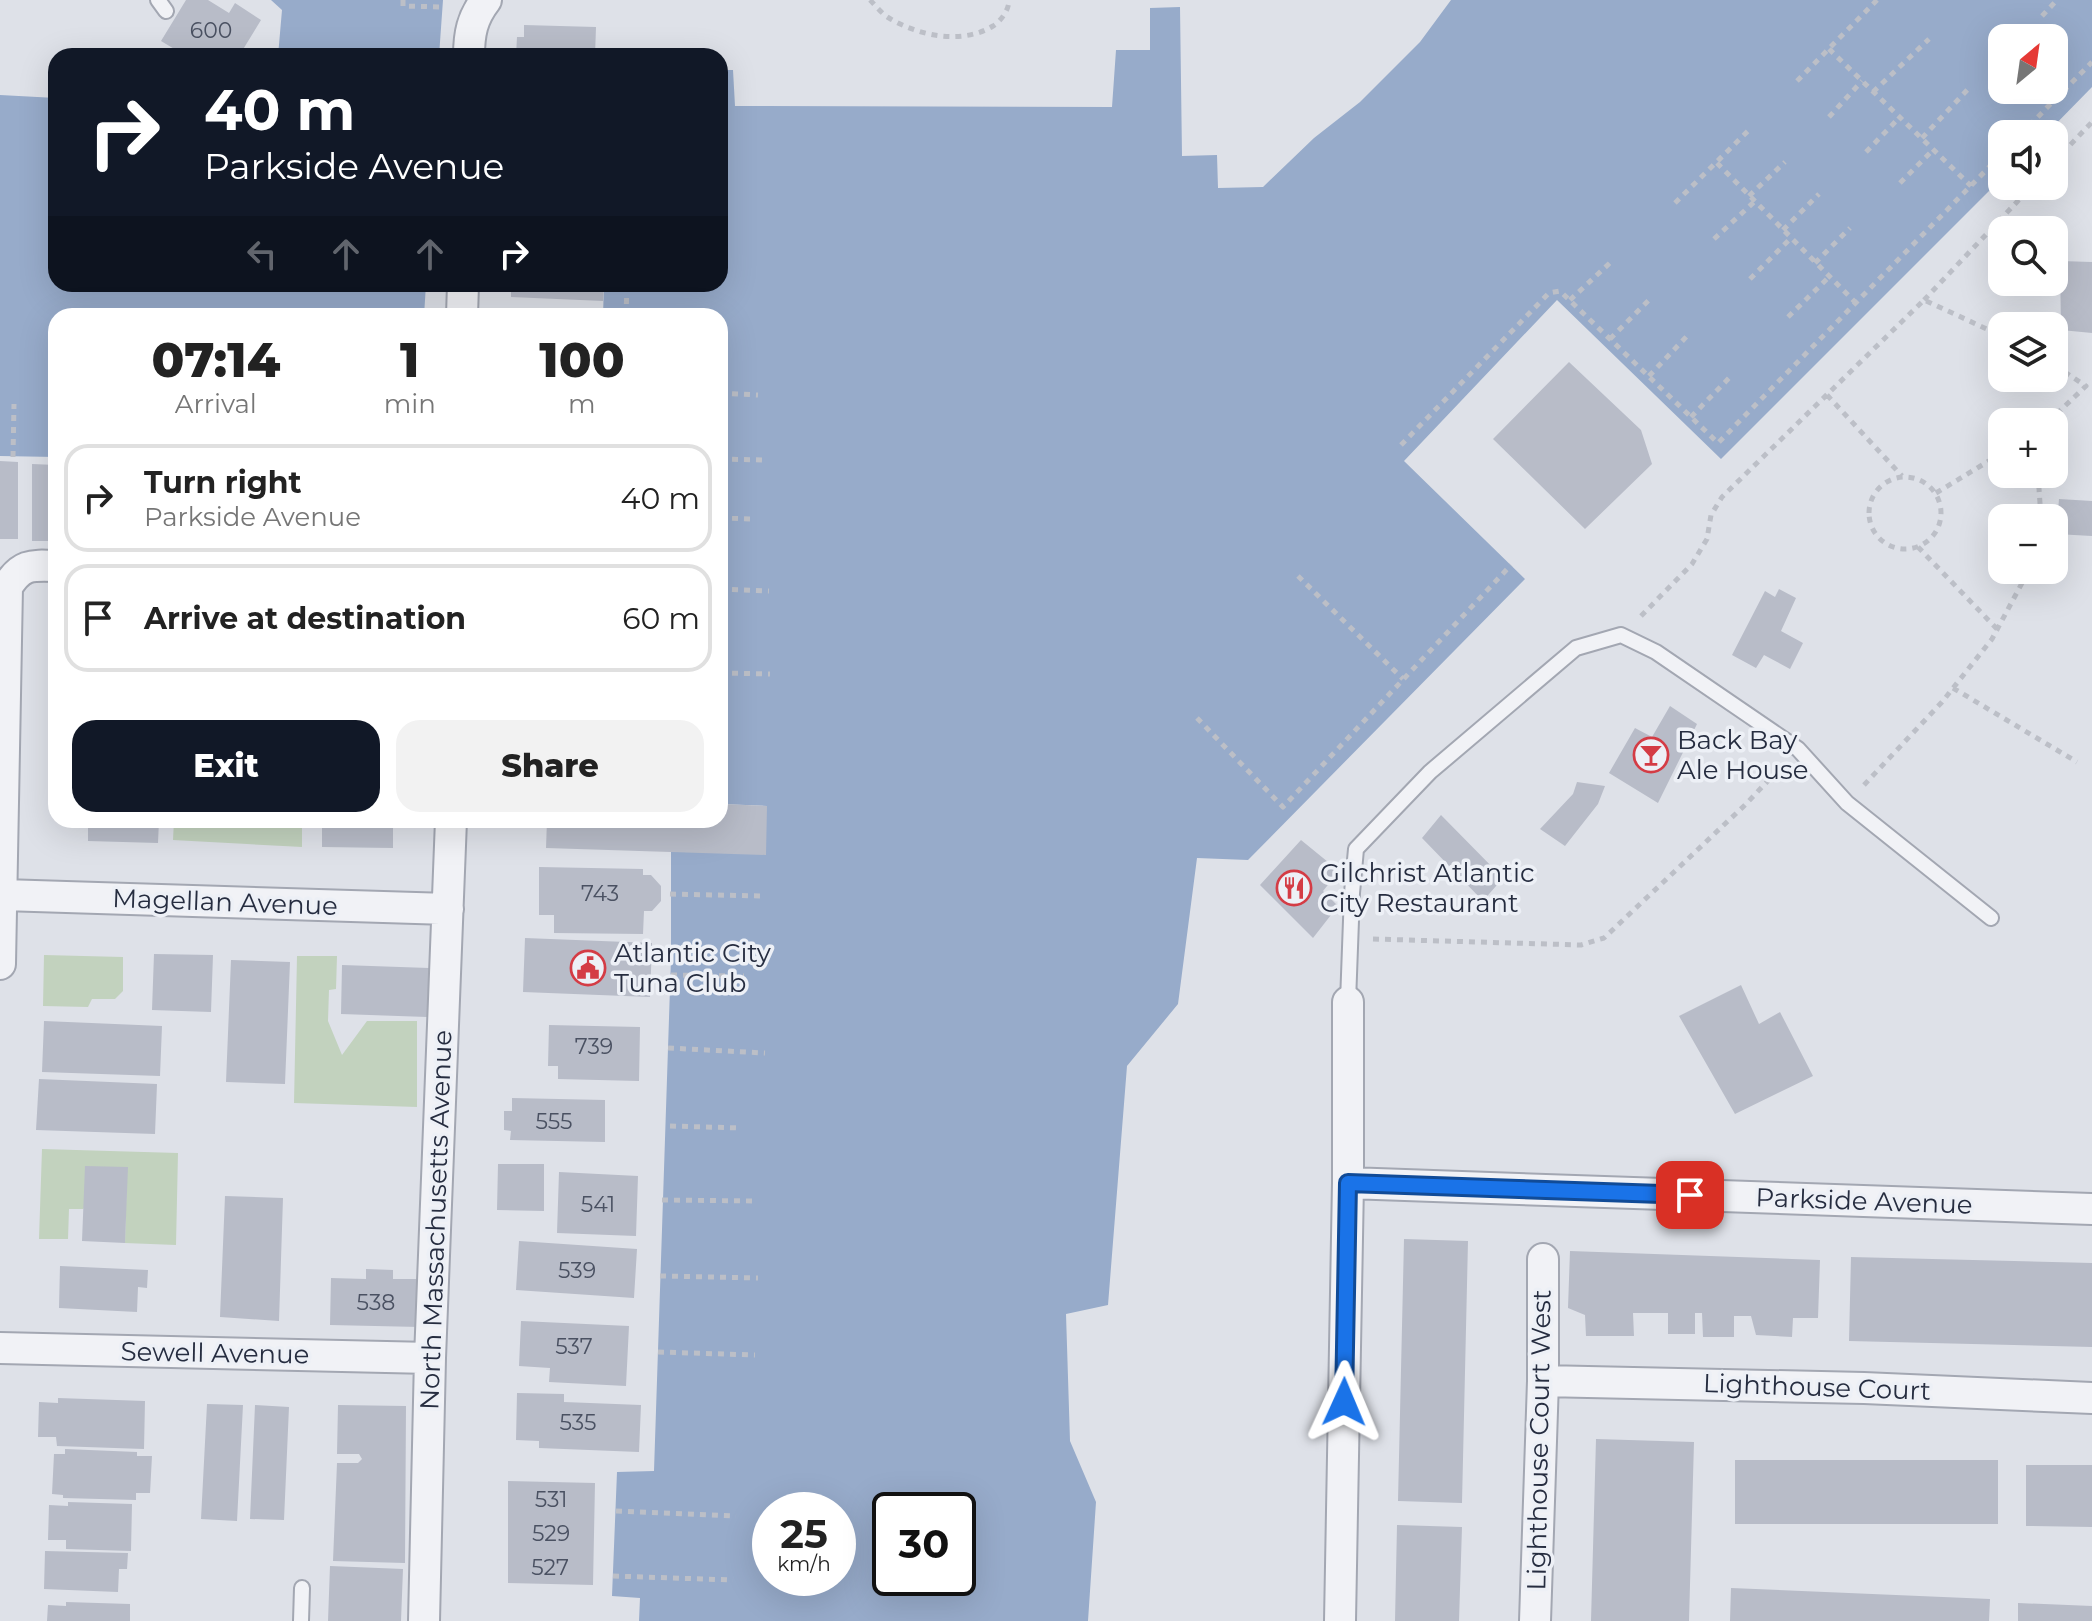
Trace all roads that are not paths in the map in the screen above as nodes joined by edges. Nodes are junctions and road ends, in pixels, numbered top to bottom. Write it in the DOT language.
graph roads {
  1 [pos="486,0"];
  2 [pos="469,48"];
  3 [pos="48,566"];
  4 [pos="451,828"];
  5 [pos="3,895"];
  6 [pos="448,909"];
  7 [pos="1991,918"];
  8 [pos="0,964"];
  9 [pos="1348,1002"];
  10 [pos="1348,1183"];
  11 [pos="2092,1209"];
  12 [pos="1543,1259"];
  13 [pos="0,1348"];
  14 [pos="430,1358"];
  15 [pos="1543,1381"];
  16 [pos="2092,1398"];
  17 [pos="302,1588"];
  18 [pos="301,1621"];
  19 [pos="424,1621"];
  20 [pos="1340,1621"];
  21 [pos="1535,1621"];
  1 -- 2 [label="street"];
  3 -- 5 [label="street"];
  4 -- 6 [label="street, North Massachusetts Avenue"];
  5 -- 6 [label="street, Magellan Avenue"];
  5 -- 8 [label="street"];
  6 -- 14 [label="street, North Massachusetts Avenue"];
  7 -- 9 [label="lane"];
  9 -- 10 [label="street"];
  10 -- 11 [label="street, Parkside Avenue"];
  10 -- 20 [label="street"];
  12 -- 15 [label="street, Lighthouse Court West"];
  13 -- 14 [label="street, Sewell Avenue"];
  14 -- 19 [label="street, North Massachusetts Avenue"];
  15 -- 16 [label="street, Lighthouse Court"];
  15 -- 21 [label="street, Lighthouse Court West"];
  17 -- 18 [label="lane"];
}
